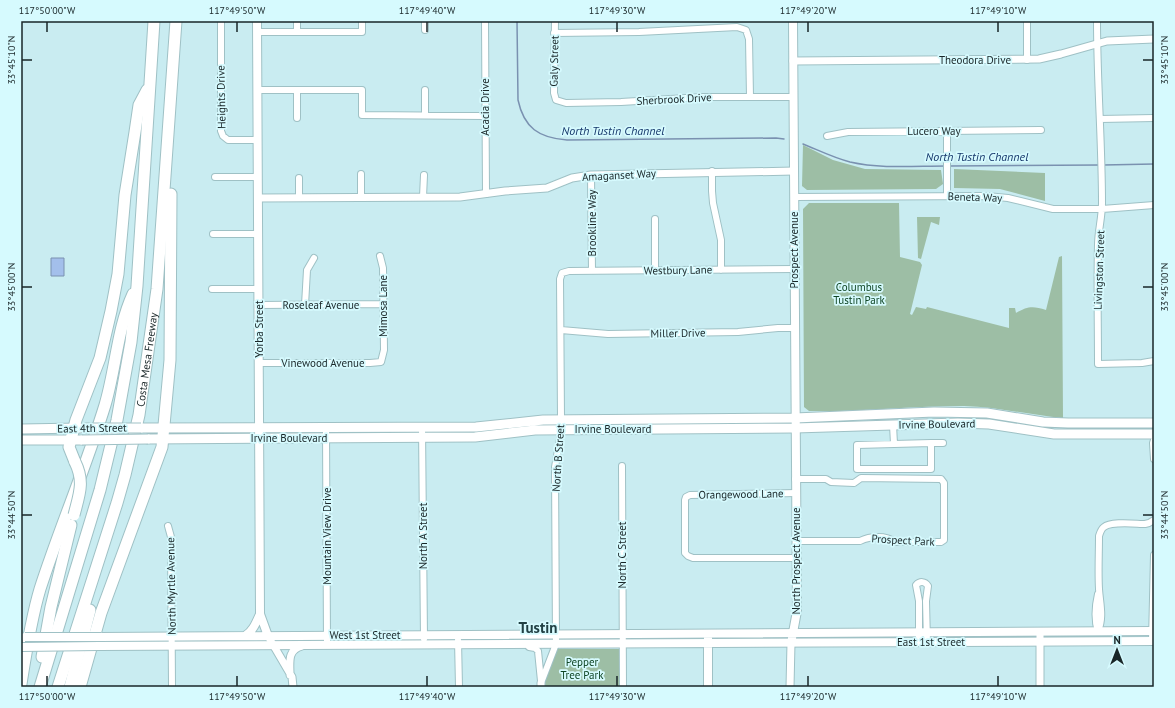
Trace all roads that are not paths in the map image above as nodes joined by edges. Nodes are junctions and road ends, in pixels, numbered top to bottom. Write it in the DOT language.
graph roads {
  1 [pos="154,21"];
  2 [pos="176,21"];
  3 [pos="221,21"];
  4 [pos="257,21"];
  5 [pos="297,21"];
  6 [pos="362,21"];
  7 [pos="424,21"];
  8 [pos="485,21"];
  9 [pos="555,21"];
  10 [pos="793,21"];
  11 [pos="1027,21"];
  12 [pos="1097,21"];
  13 [pos="425,30"];
  14 [pos="257,32"];
  15 [pos="297,32"];
  16 [pos="554,33"];
  17 [pos="1154,39"];
  18 [pos="1097,43"];
  19 [pos="1027,60"];
  20 [pos="793,61"];
  21 [pos="149,86"];
  22 [pos="258,90"];
  23 [pos="297,90"];
  24 [pos="425,90"];
  25 [pos="750,97"];
  26 [pos="793,97"];
  27 [pos="556,100"];
  28 [pos="425,115"];
  29 [pos="484,116"];
  30 [pos="297,118"];
  31 [pos="1154,118"];
  32 [pos="169,120"];
  33 [pos="1100,120"];
  34 [pos="1041,130"];
  35 [pos="947,131"];
  36 [pos="827,136"];
  37 [pos="258,140"];
  38 [pos="712,171"];
  39 [pos="794,171"];
  40 [pos="361,174"];
  41 [pos="424,174"];
  42 [pos="592,175"];
  43 [pos="215,176"];
  44 [pos="258,177"];
  45 [pos="299,178"];
  46 [pos="486,194"];
  47 [pos="947,195"];
  48 [pos="361,197"];
  49 [pos="423,197"];
  50 [pos="794,197"];
  51 [pos="258,198"];
  52 [pos="299,198"];
  53 [pos="1154,205"];
  54 [pos="1102,209"];
  55 [pos="655,219"];
  56 [pos="213,234"];
  57 [pos="258,234"];
  58 [pos="380,256"];
  59 [pos="314,258"];
  60 [pos="795,269"];
  61 [pos="655,270"];
  62 [pos="721,270"];
  63 [pos="592,271"];
  64 [pos="562,273"];
  65 [pos="137,286"];
  66 [pos="212,289"];
  67 [pos="259,289"];
  68 [pos="383,304"];
  69 [pos="259,305"];
  70 [pos="305,305"];
  71 [pos="795,328"];
  72 [pos="561,330"];
  73 [pos="383,357"];
  74 [pos="1154,361"];
  75 [pos="259,364"];
  76 [pos="965,413"];
  77 [pos="907,414"];
  78 [pos="795,418"];
  79 [pos="561,419"];
  80 [pos="652,419"];
  81 [pos="950,423"];
  82 [pos="1130,423"];
  83 [pos="1154,423"];
  84 [pos="1086,424"];
  85 [pos="893,425"];
  86 [pos="422,426"];
  87 [pos="326,427"];
  88 [pos="79,428"];
  89 [pos="259,428"];
  90 [pos="795,428"];
  91 [pos="21,429"];
  92 [pos="651,429"];
  93 [pos="560,430"];
  94 [pos="163,434"];
  95 [pos="1074,434"];
  96 [pos="1108,434"];
  97 [pos="1154,434"];
  98 [pos="422,437"];
  99 [pos="259,438"];
  100 [pos="326,438"];
  101 [pos="21,440"];
  102 [pos="71,440"];
  103 [pos="1154,440"];
  104 [pos="931,443"];
  105 [pos="944,443"];
  106 [pos="894,444"];
  107 [pos="1154,459"];
  108 [pos="622,466"];
  109 [pos="795,479"];
  110 [pos="796,493"];
  111 [pos="117,503"];
  112 [pos="72,520"];
  113 [pos="1154,521"];
  114 [pos="168,526"];
  115 [pos="796,541"];
  116 [pos="1154,555"];
  117 [pos="796,558"];
  118 [pos="260,614"];
  119 [pos="1098,631"];
  120 [pos="1153,631"];
  121 [pos="923,632"];
  122 [pos="1040,632"];
  123 [pos="708,633"];
  124 [pos="794,633"];
  125 [pos="556,634"];
  126 [pos="623,634"];
  127 [pos="327,635"];
  128 [pos="424,635"];
  129 [pos="458,635"];
  130 [pos="172,636"];
  131 [pos="244,636"];
  132 [pos="268,636"];
  133 [pos="23,637"];
  134 [pos="1098,641"];
  135 [pos="1153,641"];
  136 [pos="923,642"];
  137 [pos="1040,642"];
  138 [pos="708,643"];
  139 [pos="791,643"];
  140 [pos="458,644"];
  141 [pos="509,644"];
  142 [pos="556,644"];
  143 [pos="623,644"];
  144 [pos="274,645"];
  145 [pos="304,645"];
  146 [pos="328,645"];
  147 [pos="424,645"];
  148 [pos="172,646"];
  149 [pos="23,648"];
  150 [pos="290,675"];
  151 [pos="21,684"];
  152 [pos="541,685"];
  153 [pos="36,687"];
  154 [pos="40,687"];
  155 [pos="58,687"];
  156 [pos="70,687"];
  157 [pos="81,687"];
  158 [pos="172,687"];
  159 [pos="293,687"];
  160 [pos="459,687"];
  161 [pos="623,687"];
  162 [pos="708,687"];
  163 [pos="790,687"];
  164 [pos="1040,687"];
  1 -- 21 [label="highway, Costa Mesa Freeway"];
  2 -- 32 [label="highway, Costa Mesa Freeway"];
  3 -- 37 [label="street, Heights Drive"];
  4 -- 14 [label="main road, Yorba Street"];
  5 -- 15 [label="street"];
  6 -- 15 [label="street"];
  7 -- 13 [label="street"];
  8 -- 29 [label="street, Acacia Drive"];
  9 -- 16 [label="street, Galy Street"];
  10 -- 20 [label="main road, Prospect Avenue"];
  11 -- 19 [label="street"];
  12 -- 18 [label="street"];
  14 -- 15 [label="street"];
  14 -- 22 [label="main road, Yorba Street"];
  16 -- 25 [label="street"];
  16 -- 27 [label="street, Galy Street"];
  17 -- 18 [label="street, Theodora Drive"];
  18 -- 19 [label="street, Theodora Drive"];
  18 -- 33 [label="street"];
  19 -- 20 [label="street, Theodora Drive"];
  20 -- 26 [label="main road, Prospect Avenue"];
  21 -- 65 [label="highway, Costa Mesa Freeway"];
  21 -- 88 [label="highway"];
  22 -- 23 [label="street"];
  22 -- 37 [label="main road, Yorba Street"];
  23 -- 28 [label="street"];
  23 -- 30 [label="street"];
  24 -- 28 [label="street"];
  25 -- 26 [label="street, Sherbrook Drive"];
  25 -- 27 [label="street, Sherbrook Drive"];
  26 -- 39 [label="main road, Prospect Avenue"];
  28 -- 29 [label="street"];
  29 -- 46 [label="street, Acacia Drive"];
  31 -- 33 [label="street"];
  32 -- 94 [label="highway"];
  32 -- 111 [label="highway, Costa Mesa Freeway"];
  33 -- 54 [label="street, Livingston Street"];
  34 -- 35 [label="street, Lucero Way"];
  35 -- 36 [label="street, Lucero Way"];
  35 -- 47 [label="street"];
  37 -- 44 [label="main road, Yorba Street"];
  38 -- 39 [label="street, Amaganset Way"];
  38 -- 42 [label="street, Amaganset Way"];
  38 -- 62 [label="street"];
  39 -- 50 [label="main road, Prospect Avenue"];
  40 -- 48 [label="street"];
  41 -- 49 [label="street"];
  42 -- 46 [label="street, Amaganset Way"];
  42 -- 63 [label="street, Brookline Way"];
  43 -- 44 [label="street"];
  44 -- 51 [label="main road, Yorba Street"];
  45 -- 52 [label="street"];
  46 -- 49 [label="street, Amaganset Way"];
  47 -- 50 [label="street, Beneta Way"];
  47 -- 54 [label="street, Beneta Way"];
  48 -- 49 [label="street, Amaganset Way"];
  48 -- 52 [label="street, Amaganset Way"];
  50 -- 60 [label="main road, Prospect Avenue"];
  51 -- 52 [label="street, Amaganset Way"];
  51 -- 57 [label="main road, Yorba Street"];
  53 -- 54 [label="street, Beneta Way"];
  54 -- 74 [label="street, Livingston Street"];
  55 -- 61 [label="street"];
  56 -- 57 [label="street"];
  57 -- 67 [label="main road, Yorba Street"];
  58 -- 68 [label="street, Mimosa Lane"];
  59 -- 70 [label="street"];
  60 -- 62 [label="street, Westbury Lane"];
  60 -- 71 [label="main road, Prospect Avenue"];
  61 -- 62 [label="street, Westbury Lane"];
  61 -- 63 [label="street, Westbury Lane"];
  63 -- 64 [label="street, Westbury Lane"];
  64 -- 72 [label="street, North B Street"];
  65 -- 149 [label="highway"];
  65 -- 154 [label="highway, Costa Mesa Freeway"];
  66 -- 67 [label="street"];
  67 -- 69 [label="main road, Yorba Street"];
  68 -- 70 [label="street, Roseleaf Avenue"];
  68 -- 73 [label="street, Mimosa Lane"];
  69 -- 70 [label="street, Roseleaf Avenue"];
  69 -- 75 [label="main road, Yorba Street"];
  71 -- 72 [label="street, Miller Drive"];
  71 -- 78 [label="main road, Prospect Avenue"];
  72 -- 79 [label="street, North B Street"];
  73 -- 75 [label="street, Vinewood Avenue"];
  75 -- 89 [label="main road, Yorba Street"];
  76 -- 77 [label="main road, Irvine Boulevard"];
  76 -- 81 [label="main road"];
  76 -- 84 [label="main road, Irvine Boulevard"];
  77 -- 78 [label="main road, Irvine Boulevard"];
  77 -- 85 [label="main road"];
  78 -- 80 [label="main road, Irvine Boulevard"];
  78 -- 90 [label="main road, Prospect Avenue"];
  79 -- 80 [label="main road, Irvine Boulevard"];
  79 -- 86 [label="main road, Irvine Boulevard"];
  79 -- 93 [label="street, North B Street"];
  80 -- 92 [label="main road"];
  81 -- 85 [label="main road, Irvine Boulevard"];
  81 -- 95 [label="main road, Irvine Boulevard"];
  82 -- 83 [label="main road, Irvine Boulevard"];
  82 -- 84 [label="main road, Irvine Boulevard"];
  82 -- 96 [label="main road"];
  84 -- 95 [label="main road"];
  85 -- 90 [label="main road, Irvine Boulevard"];
  85 -- 106 [label="street"];
  86 -- 87 [label="main road, Irvine Boulevard"];
  86 -- 98 [label="street, North A Street"];
  87 -- 89 [label="main road, Irvine Boulevard"];
  87 -- 100 [label="street, Mountain View Drive"];
  88 -- 91 [label="main road, East 4th Street"];
  88 -- 94 [label="main road, East 4th Street, bridge"];
  88 -- 102 [label="highway"];
  89 -- 94 [label="main road, Irvine Boulevard"];
  89 -- 99 [label="main road, Yorba Street"];
  90 -- 92 [label="main road, Irvine Boulevard"];
  90 -- 109 [label="main road, Prospect Avenue"];
  92 -- 93 [label="main road, Irvine Boulevard"];
  93 -- 98 [label="main road, Irvine Boulevard"];
  93 -- 125 [label="street, North B Street"];
  94 -- 99 [label="main road, Irvine Boulevard"];
  94 -- 102 [label="main road, Irvine Boulevard, bridge"];
  94 -- 157 [label="highway"];
  95 -- 96 [label="main road, Irvine Boulevard"];
  96 -- 97 [label="main road, Irvine Boulevard"];
  98 -- 100 [label="main road, Irvine Boulevard"];
  98 -- 128 [label="street, North A Street"];
  99 -- 100 [label="main road, Irvine Boulevard"];
  99 -- 118 [label="main road, Yorba Street"];
  100 -- 127 [label="street, Mountain View Drive"];
  101 -- 102 [label="main road, East 4th Street"];
  102 -- 112 [label="highway, bridge"];
  103 -- 107 [label="street"];
  104 -- 105 [label="street"];
  104 -- 106 [label="street"];
  104 -- 106 [label="street"];
  108 -- 126 [label="street, North C Street"];
  109 -- 110 [label="main road, North Prospect Avenue"];
  109 -- 115 [label="street, Prospect Park"];
  110 -- 115 [label="main road, North Prospect Avenue"];
  110 -- 117 [label="street, Orangewood Lane"];
  111 -- 155 [label="highway, Costa Mesa Freeway"];
  111 -- 156 [label="highway"];
  112 -- 149 [label="highway"];
  112 -- 153 [label="highway"];
  113 -- 119 [label="street"];
  114 -- 130 [label="street, North Myrtle Avenue"];
  115 -- 117 [label="main road, North Prospect Avenue"];
  116 -- 120 [label="street"];
  117 -- 124 [label="main road, North Prospect Avenue"];
  118 -- 131 [label="main road"];
  118 -- 132 [label="main road, Yorba Street"];
  119 -- 120 [label="main road, East 1st Street"];
  119 -- 122 [label="main road, East 1st Street"];
  119 -- 134 [label="street"];
  120 -- 135 [label="street"];
  121 -- 121 [label="street"];
  121 -- 122 [label="main road, East 1st Street"];
  121 -- 124 [label="main road, East 1st Street"];
  121 -- 136 [label="street"];
  122 -- 137 [label="street"];
  123 -- 124 [label="main road, East 1st Street"];
  123 -- 126 [label="main road, West 1st Street"];
  123 -- 138 [label="main road"];
  124 -- 139 [label="main road, North Prospect Avenue"];
  125 -- 126 [label="main road, West 1st Street"];
  125 -- 129 [label="main road, West 1st Street"];
  125 -- 142 [label="street, North B Street"];
  126 -- 143 [label="street, North C Street"];
  127 -- 128 [label="main road, West 1st Street"];
  127 -- 132 [label="main road, West 1st Street"];
  127 -- 146 [label="street, Mountain View Drive"];
  128 -- 129 [label="main road, West 1st Street"];
  128 -- 147 [label="street, North A Street"];
  129 -- 140 [label="street"];
  130 -- 131 [label="main road, West 1st Street"];
  130 -- 133 [label="main road, West 1st Street, bridge"];
  130 -- 148 [label="street, North Myrtle Avenue"];
  131 -- 132 [label="main road, West 1st Street"];
  132 -- 144 [label="street"];
  134 -- 135 [label="main road, East 1st Street"];
  134 -- 137 [label="main road, East 1st Street"];
  136 -- 137 [label="main road, East 1st Street"];
  136 -- 139 [label="main road, East 1st Street"];
  137 -- 164 [label="street"];
  138 -- 139 [label="main road, East 1st Street"];
  138 -- 143 [label="main road, West 1st Street"];
  138 -- 162 [label="main road"];
  139 -- 163 [label="street"];
  140 -- 141 [label="main road, West 1st Street"];
  140 -- 147 [label="main road, West 1st Street"];
  140 -- 160 [label="street"];
  141 -- 142 [label="main road, West 1st Street"];
  141 -- 152 [label="street"];
  142 -- 143 [label="main road, West 1st Street"];
  142 -- 152 [label="street"];
  143 -- 161 [label="street, North C Street"];
  144 -- 145 [label="main road, West 1st Street"];
  144 -- 148 [label="main road, West 1st Street"];
  144 -- 150 [label="street"];
  145 -- 146 [label="main road, West 1st Street"];
  145 -- 150 [label="street"];
  146 -- 147 [label="main road, West 1st Street"];
  148 -- 149 [label="main road, West 1st Street, bridge"];
  148 -- 158 [label="street, North Myrtle Avenue"];
  149 -- 151 [label="highway"];
  150 -- 159 [label="street"];
}
